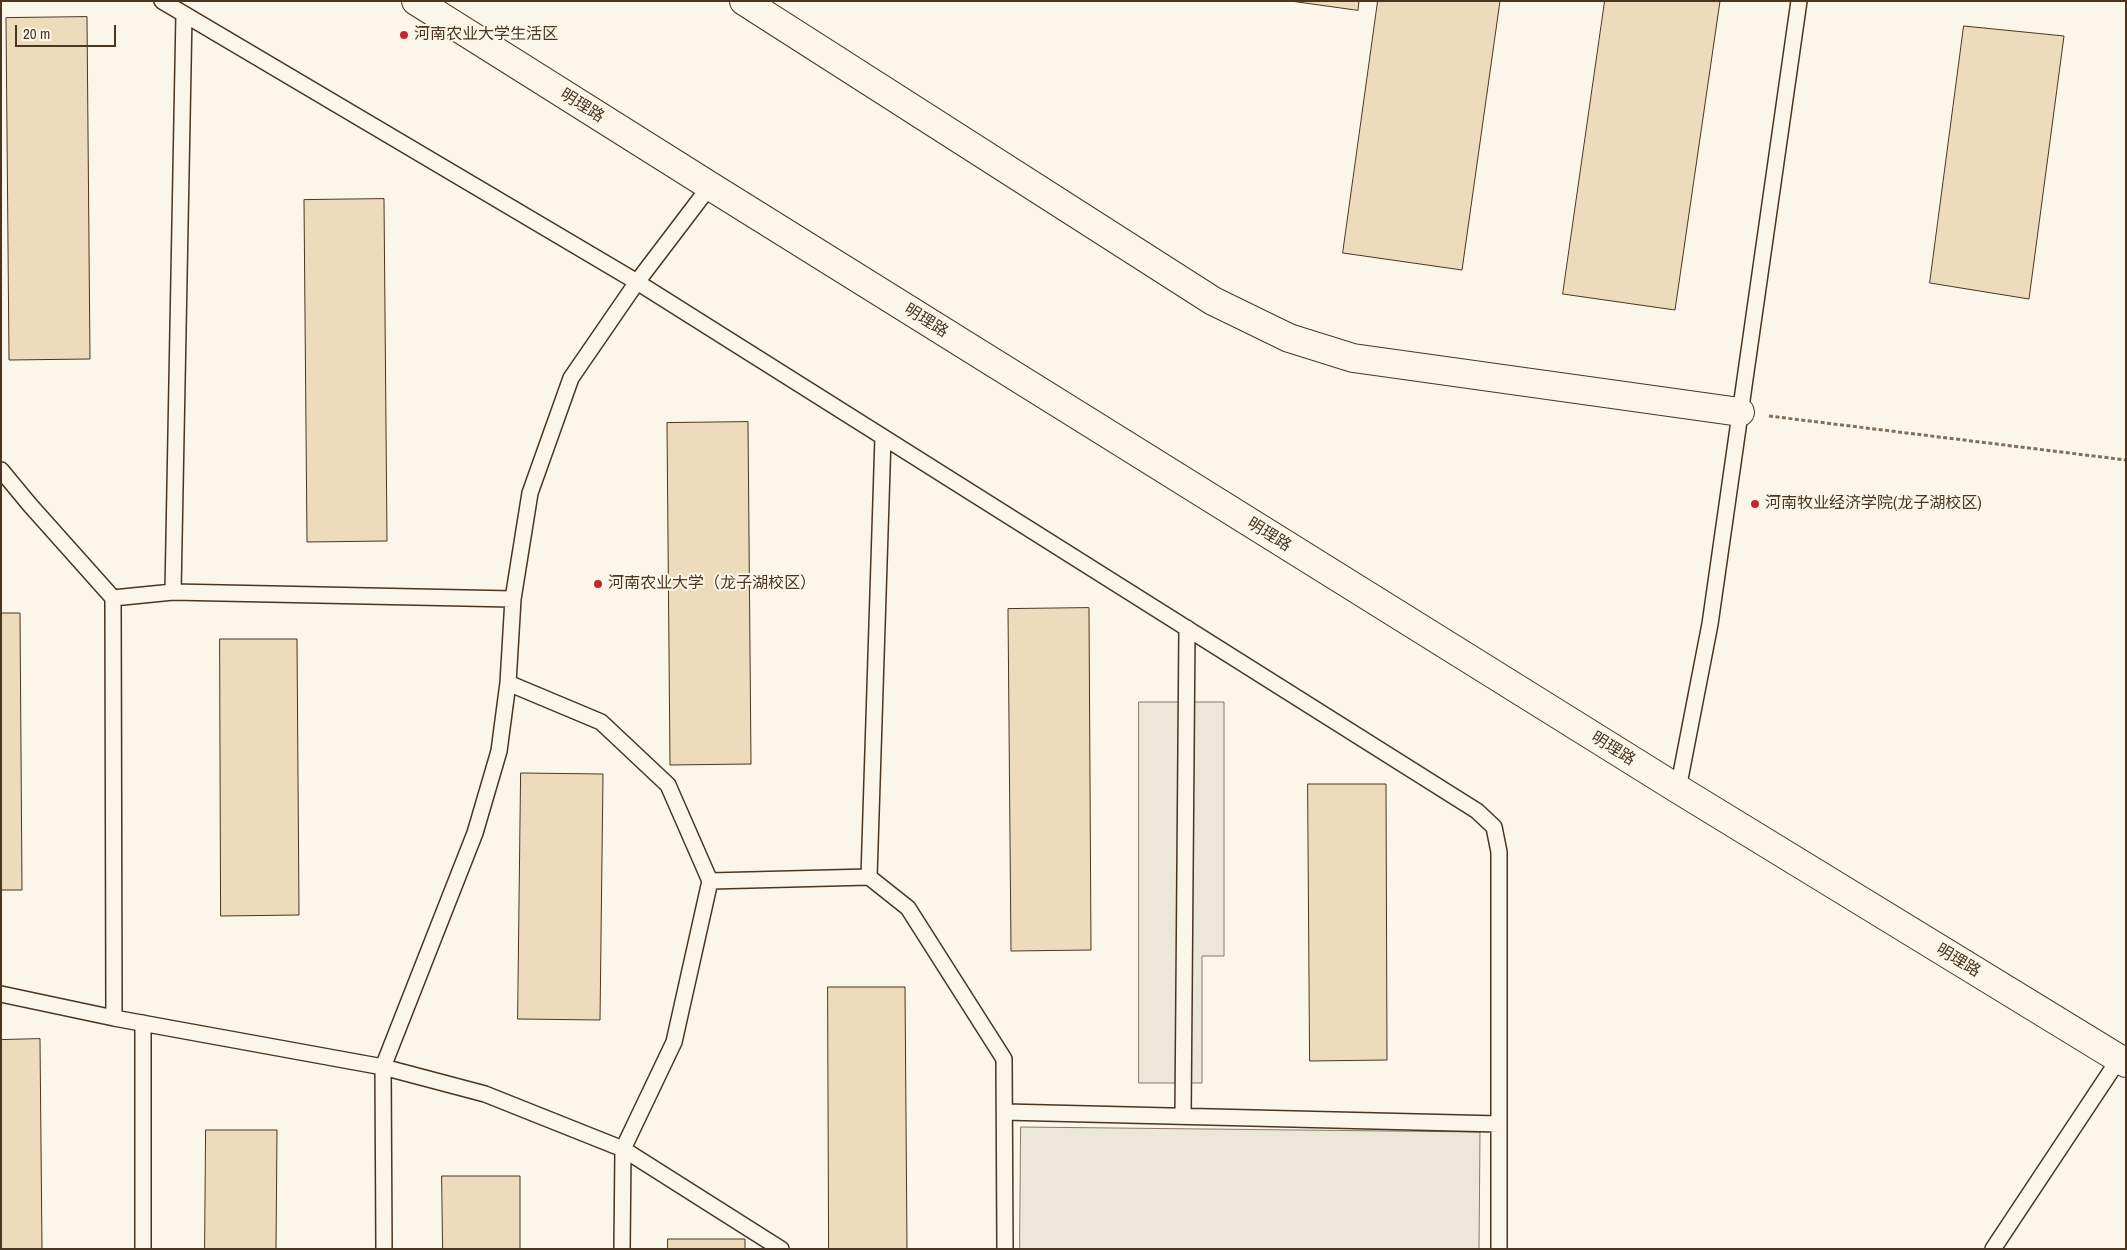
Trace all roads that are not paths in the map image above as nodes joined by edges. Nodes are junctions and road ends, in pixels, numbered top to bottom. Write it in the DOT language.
graph roads {
  1 [pos="162,1"];
  2 [pos="416,1"];
  3 [pos="744,1"];
  4 [pos="1799,1"];
  5 [pos="184,14"];
  6 [pos="710,186"];
  7 [pos="637,282"];
  8 [pos="1740,412"];
  9 [pos="883,437"];
  10 [pos="1,470"];
  11 [pos="173,592"];
  12 [pos="113,598"];
  13 [pos="513,599"];
  14 [pos="1187,628"];
  15 [pos="508,683"];
  16 [pos="1678,789"];
  17 [pos="869,877"];
  18 [pos="710,881"];
  19 [pos="1,994"];
  20 [pos="114,1018"];
  21 [pos="143,1023"];
  22 [pos="2122,1061"];
  23 [pos="383,1067"];
  24 [pos="1005,1112"];
  25 [pos="1183,1116"];
  26 [pos="1499,1124"];
  27 [pos="623,1148"];
  28 [pos="143,1249"];
  29 [pos="384,1249"];
  30 [pos="622,1249"];
  31 [pos="781,1249"];
  32 [pos="1005,1249"];
  33 [pos="1499,1249"];
  34 [pos="1993,1249"];
  1 -- 5 [label="lane"];
  2 -- 6 [label="street, 明理路"];
  3 -- 8 [label="street"];
  4 -- 8 [label="lane"];
  5 -- 7 [label="lane"];
  5 -- 11 [label="lane"];
  6 -- 7 [label="lane"];
  6 -- 16 [label="street, 明理路"];
  7 -- 9 [label="lane"];
  7 -- 13 [label="lane"];
  8 -- 16 [label="lane"];
  9 -- 14 [label="lane"];
  9 -- 17 [label="lane"];
  10 -- 12 [label="lane"];
  11 -- 12 [label="lane"];
  11 -- 13 [label="lane"];
  12 -- 20 [label="lane"];
  13 -- 15 [label="lane"];
  14 -- 25 [label="lane"];
  14 -- 26 [label="lane"];
  15 -- 18 [label="lane"];
  15 -- 23 [label="lane"];
  16 -- 22 [label="street, 明理路"];
  17 -- 18 [label="lane"];
  17 -- 24 [label="lane"];
  18 -- 27 [label="lane"];
  19 -- 20 [label="lane"];
  20 -- 21 [label="lane"];
  21 -- 23 [label="lane"];
  21 -- 28 [label="lane"];
  22 -- 34 [label="lane"];
  23 -- 27 [label="lane"];
  23 -- 29 [label="lane"];
  24 -- 25 [label="lane"];
  24 -- 32 [label="lane"];
  25 -- 26 [label="lane"];
  26 -- 33 [label="lane"];
  27 -- 30 [label="lane"];
  27 -- 31 [label="lane"];
}
